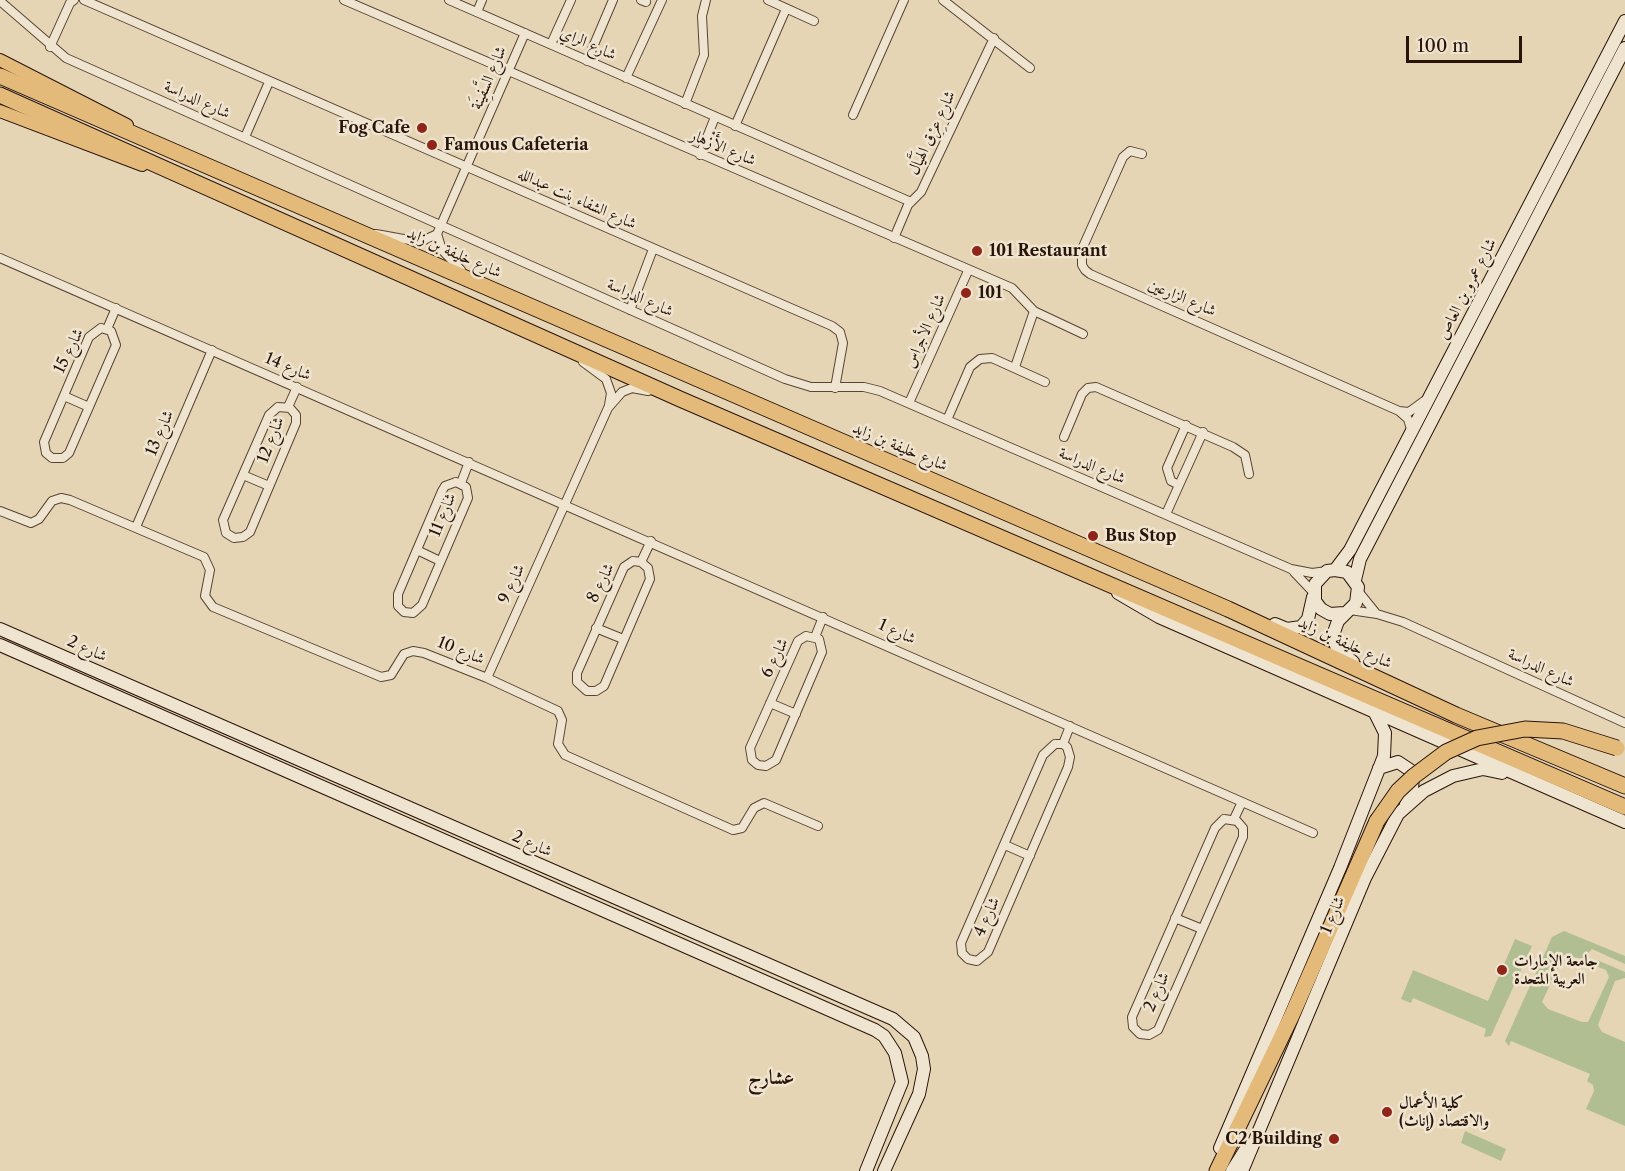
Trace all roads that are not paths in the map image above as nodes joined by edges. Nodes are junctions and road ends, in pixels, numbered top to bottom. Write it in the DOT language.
graph roads {
  1 [pos="74,0"];
  2 [pos="84,0"];
  3 [pos="344,0"];
  4 [pos="449,0"];
  5 [pos="482,0"];
  6 [pos="571,0"];
  7 [pos="614,0"];
  8 [pos="662,0"];
  9 [pos="706,0"];
  10 [pos="768,0"];
  11 [pos="904,0"];
  12 [pos="943,0"];
  13 [pos="0,1"];
  14 [pos="786,9"];
  15 [pos="477,12"];
  16 [pos="814,21"];
  17 [pos="1625,21"];
  18 [pos="525,33"];
  19 [pos="994,38"];
  20 [pos="551,44"];
  21 [pos="50,47"];
  22 [pos="1625,48"];
  23 [pos="0,60"];
  24 [pos="587,61"];
  25 [pos="1625,61"];
  26 [pos="1030,68"];
  27 [pos="508,70"];
  28 [pos="0,76"];
  29 [pos="1611,76"];
  30 [pos="626,78"];
  31 [pos="269,82"];
  32 [pos="0,95"];
  33 [pos="685,104"];
  34 [pos="0,111"];
  35 [pos="853,115"];
  36 [pos="715,117"];
  37 [pos="735,126"];
  38 [pos="245,138"];
  39 [pos="159,144"];
  40 [pos="1142,154"];
  41 [pos="700,155"];
  42 [pos="466,167"];
  43 [pos="186,178"];
  44 [pos="911,202"];
  45 [pos="439,231"];
  46 [pos="370,236"];
  47 [pos="894,238"];
  48 [pos="653,249"];
  49 [pos="0,258"];
  50 [pos="968,271"];
  51 [pos="483,286"];
  52 [pos="116,308"];
  53 [pos="630,310"];
  54 [pos="1034,311"];
  55 [pos="107,328"];
  56 [pos="1083,334"];
  57 [pos="212,350"];
  58 [pos="575,353"];
  59 [pos="1015,368"];
  60 [pos="1046,382"];
  61 [pos="297,387"];
  62 [pos="835,388"];
  63 [pos="1431,394"];
  64 [pos="64,396"];
  65 [pos="680,399"];
  66 [pos="909,403"];
  67 [pos="89,407"];
  68 [pos="288,407"];
  69 [pos="608,408"];
  70 [pos="1399,411"];
  71 [pos="947,420"];
  72 [pos="1186,425"];
  73 [pos="1203,432"];
  74 [pos="1412,433"];
  75 [pos="1064,437"];
  76 [pos="469,462"];
  77 [pos="1249,474"];
  78 [pos="243,475"];
  79 [pos="460,483"];
  80 [pos="1179,485"];
  81 [pos="268,486"];
  82 [pos="565,503"];
  83 [pos="0,511"];
  84 [pos="1166,514"];
  85 [pos="136,527"];
  86 [pos="651,541"];
  87 [pos="417,550"];
  88 [pos="440,561"];
  89 [pos="641,562"];
  90 [pos="1291,569"];
  91 [pos="1331,571"];
  92 [pos="1106,582"];
  93 [pos="1357,586"];
  94 [pos="1313,594"];
  95 [pos="1228,609"];
  96 [pos="1347,612"];
  97 [pos="1377,614"];
  98 [pos="823,617"];
  99 [pos="596,628"];
  100 [pos="0,629"];
  101 [pos="815,637"];
  102 [pos="622,639"];
  103 [pos="0,645"];
  104 [pos="487,678"];
  105 [pos="1397,688"];
  106 [pos="770,703"];
  107 [pos="1374,711"];
  108 [pos="795,714"];
  109 [pos="1625,723"];
  110 [pos="1070,726"];
  111 [pos="1063,744"];
  112 [pos="1621,750"];
  113 [pos="1379,768"];
  114 [pos="1532,782"];
  115 [pos="1625,786"];
  116 [pos="1242,802"];
  117 [pos="1625,807"];
  118 [pos="1398,814"];
  119 [pos="1234,819"];
  120 [pos="1625,822"];
  121 [pos="818,826"];
  122 [pos="1313,833"];
  123 [pos="1005,845"];
  124 [pos="1030,856"];
  125 [pos="1176,918"];
  126 [pos="1202,929"];
  127 [pos="1258,1134"];
  128 [pos="1246,1170"];
  129 [pos="866,1171"];
  130 [pos="884,1171"];
  131 [pos="1211,1171"];
  132 [pos="1217,1171"];
  133 [pos="1232,1171"];
  1 -- 21 [label="street"];
  2 -- 31 [label="street, شارع الشفاء بنت عبدالله"];
  3 -- 27 [label="street, شارع الأَزْهار"];
  4 -- 15 [label="street, شارع الراي"];
  5 -- 15 [label="street"];
  6 -- 20 [label="street"];
  7 -- 24 [label="street"];
  8 -- 30 [label="street"];
  9 -- 33 [label="street"];
  10 -- 14 [label="street"];
  11 -- 35 [label="street"];
  12 -- 19 [label="street"];
  13 -- 21 [label="street, شارع الدراسة"];
  14 -- 16 [label="street"];
  14 -- 37 [label="street"];
  15 -- 18 [label="street, شارع الراي"];
  17 -- 63 [label="street, شارع عمرو بن العاص"];
  18 -- 20 [label="street, شارع الراي"];
  18 -- 27 [label="street, شارع السَّفِينَة"];
  19 -- 26 [label="street"];
  19 -- 44 [label="street, شارع عِرْق الهَيَّال"];
  20 -- 24 [label="street, شارع الراي"];
  21 -- 38 [label="street, شارع الدراسة"];
  22 -- 29 [label="street, شارع عمرو بن العاص"];
  23 -- 39 [label="main road, شارع خليفة بن زايد"];
  24 -- 30 [label="street, شارع الراي"];
  25 -- 29 [label="street"];
  27 -- 41 [label="street, شارع الأَزْهار"];
  27 -- 42 [label="street, شارع السَّفِينَة"];
  28 -- 39 [label="highway, شارع خليفة بن زايد"];
  29 -- 93 [label="street, شارع عمرو بن العاص"];
  30 -- 33 [label="street, شارع الراي"];
  31 -- 38 [label="street"];
  31 -- 42 [label="street, شارع الشفاء بنت عبدالله"];
  32 -- 43 [label="highway"];
  33 -- 36 [label="street, شارع الراي"];
  34 -- 43 [label="main road"];
  36 -- 37 [label="street, شارع الراي"];
  36 -- 41 [label="street"];
  37 -- 44 [label="street, شارع الراي"];
  38 -- 45 [label="street, شارع الدراسة"];
  39 -- 46 [label="highway, شارع خليفة بن زايد"];
  40 -- 70 [label="street, شارع الزارعين"];
  41 -- 47 [label="street, شارع الأَزْهار"];
  42 -- 45 [label="street, شارع السَّفِينَة"];
  42 -- 48 [label="street, شارع الشفاء بنت عبدالله"];
  43 -- 58 [label="highway"];
  44 -- 47 [label="street, شارع عِرْق الهَيَّال"];
  45 -- 46 [label="street"];
  45 -- 51 [label="street"];
  45 -- 53 [label="street, شارع الدراسة"];
  46 -- 51 [label="highway, شارع خليفة بن زايد"];
  47 -- 50 [label="street, شارع الأَزْهار"];
  48 -- 53 [label="street"];
  48 -- 62 [label="street, شارع الشفاء بنت عبدالله"];
  49 -- 52 [label="street, شارع 14"];
  50 -- 54 [label="street, شارع الأَزْهار"];
  50 -- 66 [label="street, شارع الأجراس"];
  51 -- 95 [label="highway, شارع خليفة بن زايد"];
  52 -- 55 [label="street, شارع 15"];
  52 -- 57 [label="street, شارع 14"];
  53 -- 62 [label="street, شارع الدراسة"];
  54 -- 56 [label="street, شارع الأَزْهار"];
  54 -- 59 [label="street"];
  55 -- 64 [label="street, شارع 15"];
  55 -- 67 [label="street, شارع 15"];
  57 -- 61 [label="street, شارع 14"];
  57 -- 85 [label="street, شارع 13"];
  58 -- 65 [label="highway"];
  58 -- 69 [label="street"];
  59 -- 60 [label="street"];
  59 -- 71 [label="street"];
  61 -- 68 [label="street, شارع 12"];
  61 -- 76 [label="street, شارع 14"];
  62 -- 66 [label="street, شارع الدراسة"];
  63 -- 70 [label="street"];
  63 -- 74 [label="street, شارع عمرو بن العاص"];
  64 -- 67 [label="street, شارع 15"];
  64 -- 67 [label="street, شارع 15"];
  65 -- 69 [label="street"];
  65 -- 92 [label="highway"];
  66 -- 71 [label="street, شارع الدراسة"];
  68 -- 78 [label="street, شارع 12"];
  68 -- 81 [label="street, شارع 12"];
  69 -- 82 [label="street"];
  70 -- 74 [label="street"];
  71 -- 84 [label="street, شارع الدراسة"];
  72 -- 73 [label="street"];
  72 -- 75 [label="street"];
  72 -- 80 [label="street"];
  73 -- 77 [label="street"];
  73 -- 80 [label="street"];
  74 -- 91 [label="street, شارع عمرو بن العاص"];
  76 -- 79 [label="street, شارع 11"];
  76 -- 82 [label="street, شارع 14"];
  78 -- 81 [label="street, شارع 12"];
  78 -- 81 [label="street, شارع 12"];
  79 -- 87 [label="street, شارع 11"];
  79 -- 88 [label="street, شارع 11"];
  80 -- 84 [label="street"];
  82 -- 86 [label="street, شارع 1"];
  82 -- 104 [label="street, شارع 9"];
  83 -- 85 [label="street, شارع 10"];
  84 -- 90 [label="street, شارع الدراسة"];
  85 -- 104 [label="street, شارع 10"];
  86 -- 89 [label="street, شارع 8"];
  86 -- 98 [label="street, شارع 1"];
  87 -- 88 [label="street, شارع 11"];
  87 -- 88 [label="street, شارع 11"];
  89 -- 99 [label="street, شارع 8"];
  89 -- 102 [label="street, شارع 8"];
  90 -- 91 [label="street, شارع الدراسة"];
  90 -- 94 [label="street, شارع الدراسة"];
  91 -- 93 [label="street"];
  91 -- 94 [label="street"];
  92 -- 107 [label="street"];
  92 -- 117 [label="highway"];
  93 -- 96 [label="street"];
  93 -- 97 [label="street"];
  94 -- 95 [label="street"];
  94 -- 96 [label="street"];
  95 -- 105 [label="highway, شارع خليفة بن زايد"];
  96 -- 97 [label="street, شارع الدراسة"];
  96 -- 105 [label="street"];
  97 -- 109 [label="street, شارع الدراسة"];
  98 -- 101 [label="street, شارع 6"];
  98 -- 110 [label="street, شارع 1"];
  99 -- 102 [label="street, شارع 8"];
  99 -- 102 [label="street, شارع 8"];
  100 -- 130 [label="street, شارع 2"];
  101 -- 106 [label="street, شارع 6"];
  101 -- 108 [label="street, شارع 6"];
  103 -- 129 [label="street, شارع 2"];
  104 -- 121 [label="street, شارع 10"];
  105 -- 115 [label="highway, شارع خليفة بن زايد"];
  106 -- 108 [label="street, شارع 6"];
  106 -- 108 [label="street, شارع 6"];
  107 -- 113 [label="street, شارع 1"];
  107 -- 114 [label="street"];
  110 -- 111 [label="street, شارع 4"];
  110 -- 116 [label="street, شارع 1"];
  111 -- 123 [label="street, شارع 4"];
  111 -- 124 [label="street, شارع 4"];
  112 -- 132 [label="highway, bridge"];
  113 -- 118 [label="street"];
  113 -- 131 [label="street, شارع 1"];
  114 -- 118 [label="street, شارع 1"];
  114 -- 120 [label="street"];
  116 -- 119 [label="street, شارع 2"];
  116 -- 122 [label="street, شارع 1"];
  118 -- 127 [label="street, شارع 1"];
  119 -- 125 [label="street, شارع 2"];
  119 -- 126 [label="street, شارع 2"];
  123 -- 124 [label="street"];
  123 -- 124 [label="street, شارع 4"];
  125 -- 126 [label="street"];
  125 -- 126 [label="street, شارع 2"];
  127 -- 128 [label="street, شارع 1"];
  127 -- 133 [label="street"];
}
